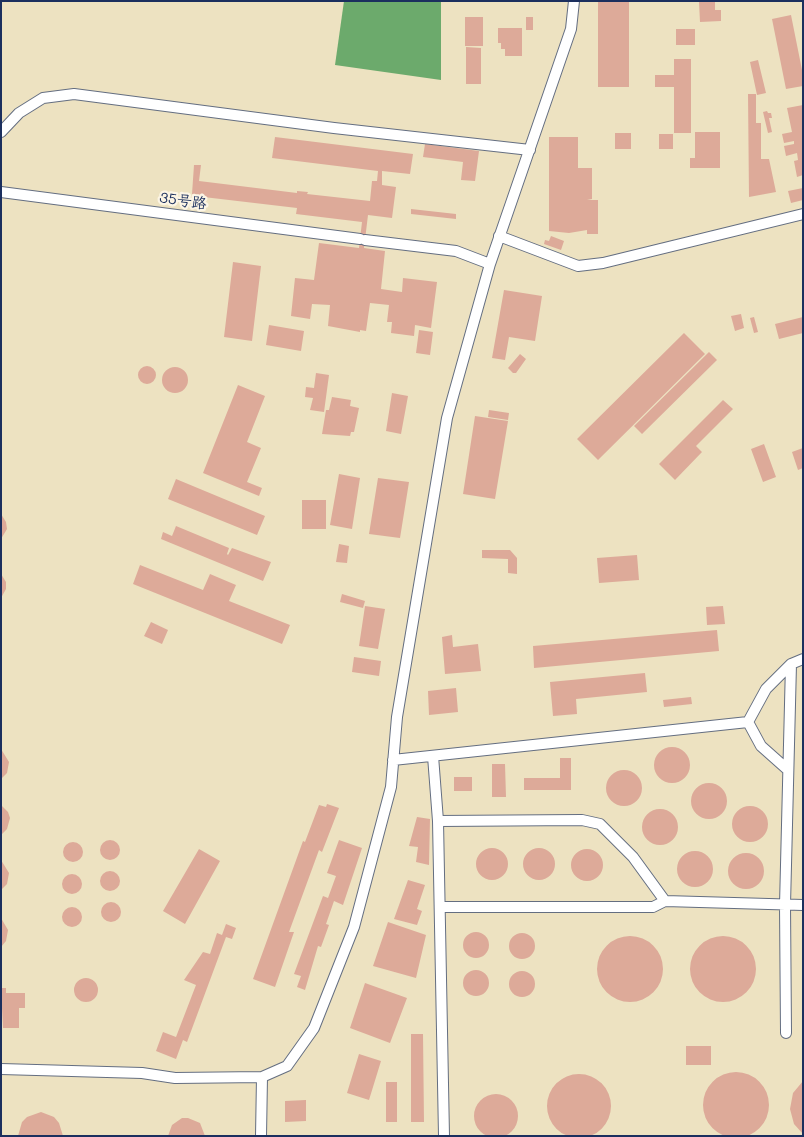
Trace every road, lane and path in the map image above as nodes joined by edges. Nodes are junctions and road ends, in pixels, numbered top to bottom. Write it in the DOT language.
graph roads {
  1 [pos="574,1"];
  2 [pos="1,132"];
  3 [pos="530,150"];
  4 [pos="1,192"];
  5 [pos="803,214"];
  6 [pos="499,236"];
  7 [pos="490,264"];
  8 [pos="803,659"];
  9 [pos="791,664"];
  10 [pos="748,722"];
  11 [pos="432,756"];
  12 [pos="393,760"];
  13 [pos="788,770"];
  14 [pos="438,821"];
  15 [pos="665,901"];
  16 [pos="785,905"];
  17 [pos="803,905"];
  18 [pos="440,907"];
  19 [pos="786,1033"];
  20 [pos="1,1069"];
  21 [pos="262,1077"];
  22 [pos="261,1136"];
  23 [pos="444,1136"];
  1 -- 3 [label="street"];
  2 -- 3 [label="street"];
  3 -- 6 [label="street"];
  4 -- 7 [label="street, 35号路"];
  5 -- 6 [label="street"];
  6 -- 7 [label="street"];
  7 -- 12 [label="street"];
  8 -- 9 [label="street"];
  9 -- 10 [label="street"];
  9 -- 13 [label="street"];
  10 -- 11 [label="street"];
  10 -- 13 [label="street"];
  11 -- 12 [label="street"];
  11 -- 14 [label="street"];
  12 -- 21 [label="street"];
  13 -- 16 [label="street"];
  14 -- 15 [label="street"];
  14 -- 18 [label="street"];
  15 -- 16 [label="street"];
  15 -- 18 [label="street"];
  16 -- 17 [label="street"];
  16 -- 19 [label="street"];
  18 -- 23 [label="street"];
  20 -- 21 [label="street"];
  21 -- 22 [label="street"];
}
